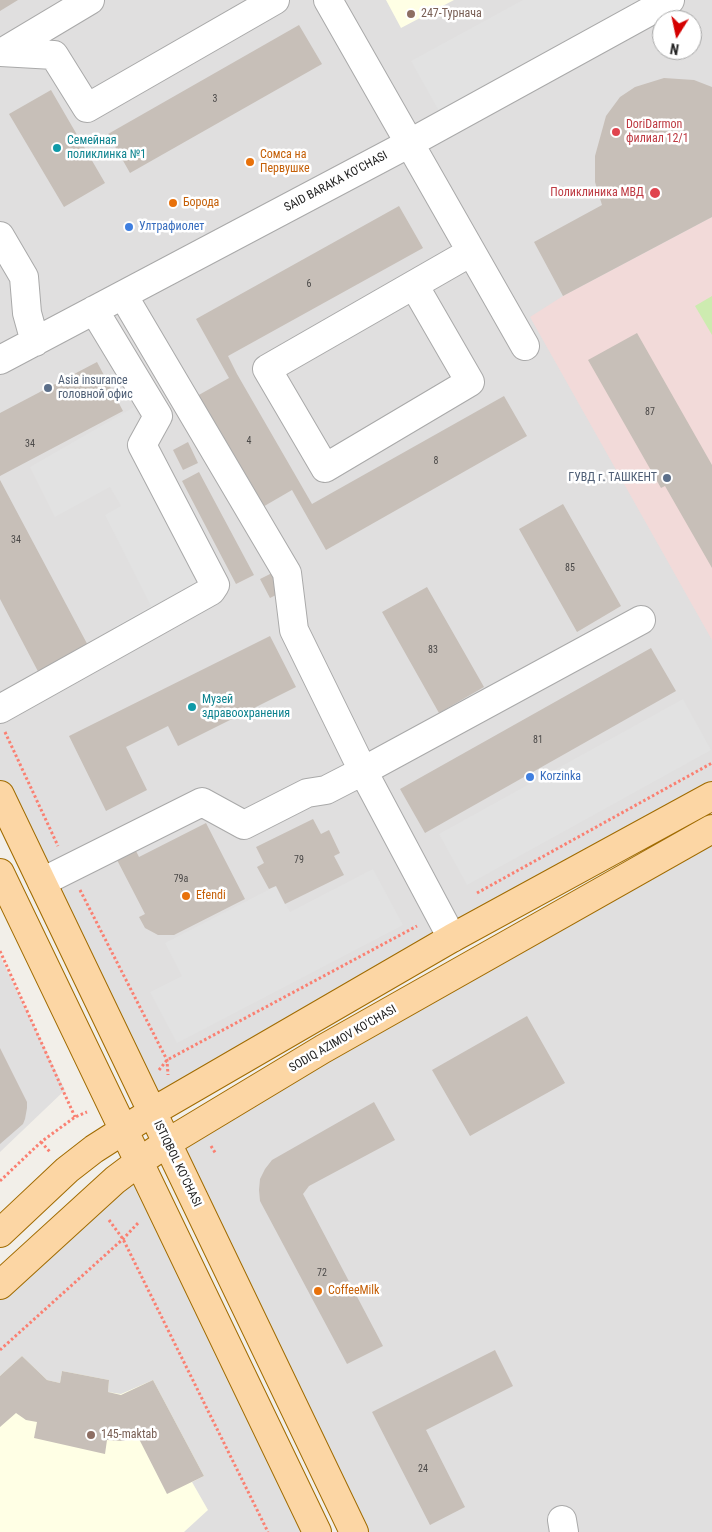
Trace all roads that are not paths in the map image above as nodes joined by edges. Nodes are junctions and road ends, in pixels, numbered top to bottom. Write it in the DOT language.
graph roads {
  1 [pos="90,0"];
  2 [pos="275,0"];
  3 [pos="328,0"];
  4 [pos="670,0"];
  5 [pos="2,52"];
  6 [pos="410,143"];
  7 [pos="0,236"];
  8 [pos="471,252"];
  9 [pos="414,285"];
  10 [pos="123,295"];
  11 [pos="94,310"];
  12 [pos="35,342"];
  13 [pos="524,346"];
  14 [pos="0,360"];
  15 [pos="641,620"];
  16 [pos="0,709"];
  17 [pos="363,771"];
  18 [pos="0,795"];
  19 [pos="712,796"];
  20 [pos="712,829"];
  21 [pos="0,873"];
  22 [pos="42,882"];
  23 [pos="452,938"];
  24 [pos="152,1112"];
  25 [pos="123,1130"];
  26 [pos="167,1143"];
  27 [pos="139,1162"];
  28 [pos="0,1233"];
  29 [pos="0,1285"];
  30 [pos="317,1532"];
  31 [pos="354,1532"];
  1 -- 5 [label="street"];
  2 -- 5 [label="street"];
  3 -- 6 [label="street"];
  4 -- 6 [label="street, SAID BARAKA KO'CHASI"];
  6 -- 8 [label="street"];
  6 -- 10 [label="street, SAID BARAKA KO'CHASI"];
  7 -- 12 [label="street"];
  8 -- 9 [label="street"];
  8 -- 13 [label="street"];
  9 -- 9 [label="street"];
  10 -- 11 [label="street, SAID BARAKA KO'CHASI"];
  10 -- 17 [label="street"];
  11 -- 12 [label="street, SAID BARAKA KO'CHASI"];
  11 -- 16 [label="street"];
  12 -- 14 [label="street, SAID BARAKA KO'CHASI"];
  15 -- 17 [label="street"];
  17 -- 22 [label="street"];
  17 -- 23 [label="street"];
  18 -- 22 [label="main road, ISTIQBOL KO'CHASI"];
  19 -- 23 [label="main road"];
  20 -- 26 [label="main road, SODIQ AZIMOV KO'CHASI"];
  21 -- 25 [label="main road"];
  22 -- 24 [label="main road, ISTIQBOL KO'CHASI"];
  23 -- 24 [label="main road"];
  24 -- 25 [label="main road"];
  24 -- 26 [label="main road, ISTIQBOL KO'CHASI"];
  25 -- 27 [label="main road"];
  25 -- 28 [label="main road"];
  26 -- 27 [label="main road, SODIQ AZIMOV KO'CHASI"];
  26 -- 31 [label="main road, ISTIQBOL KO'CHASI"];
  27 -- 29 [label="main road, SODIQ AZIMOV KO'CHASI"];
  27 -- 30 [label="main road"];
}
